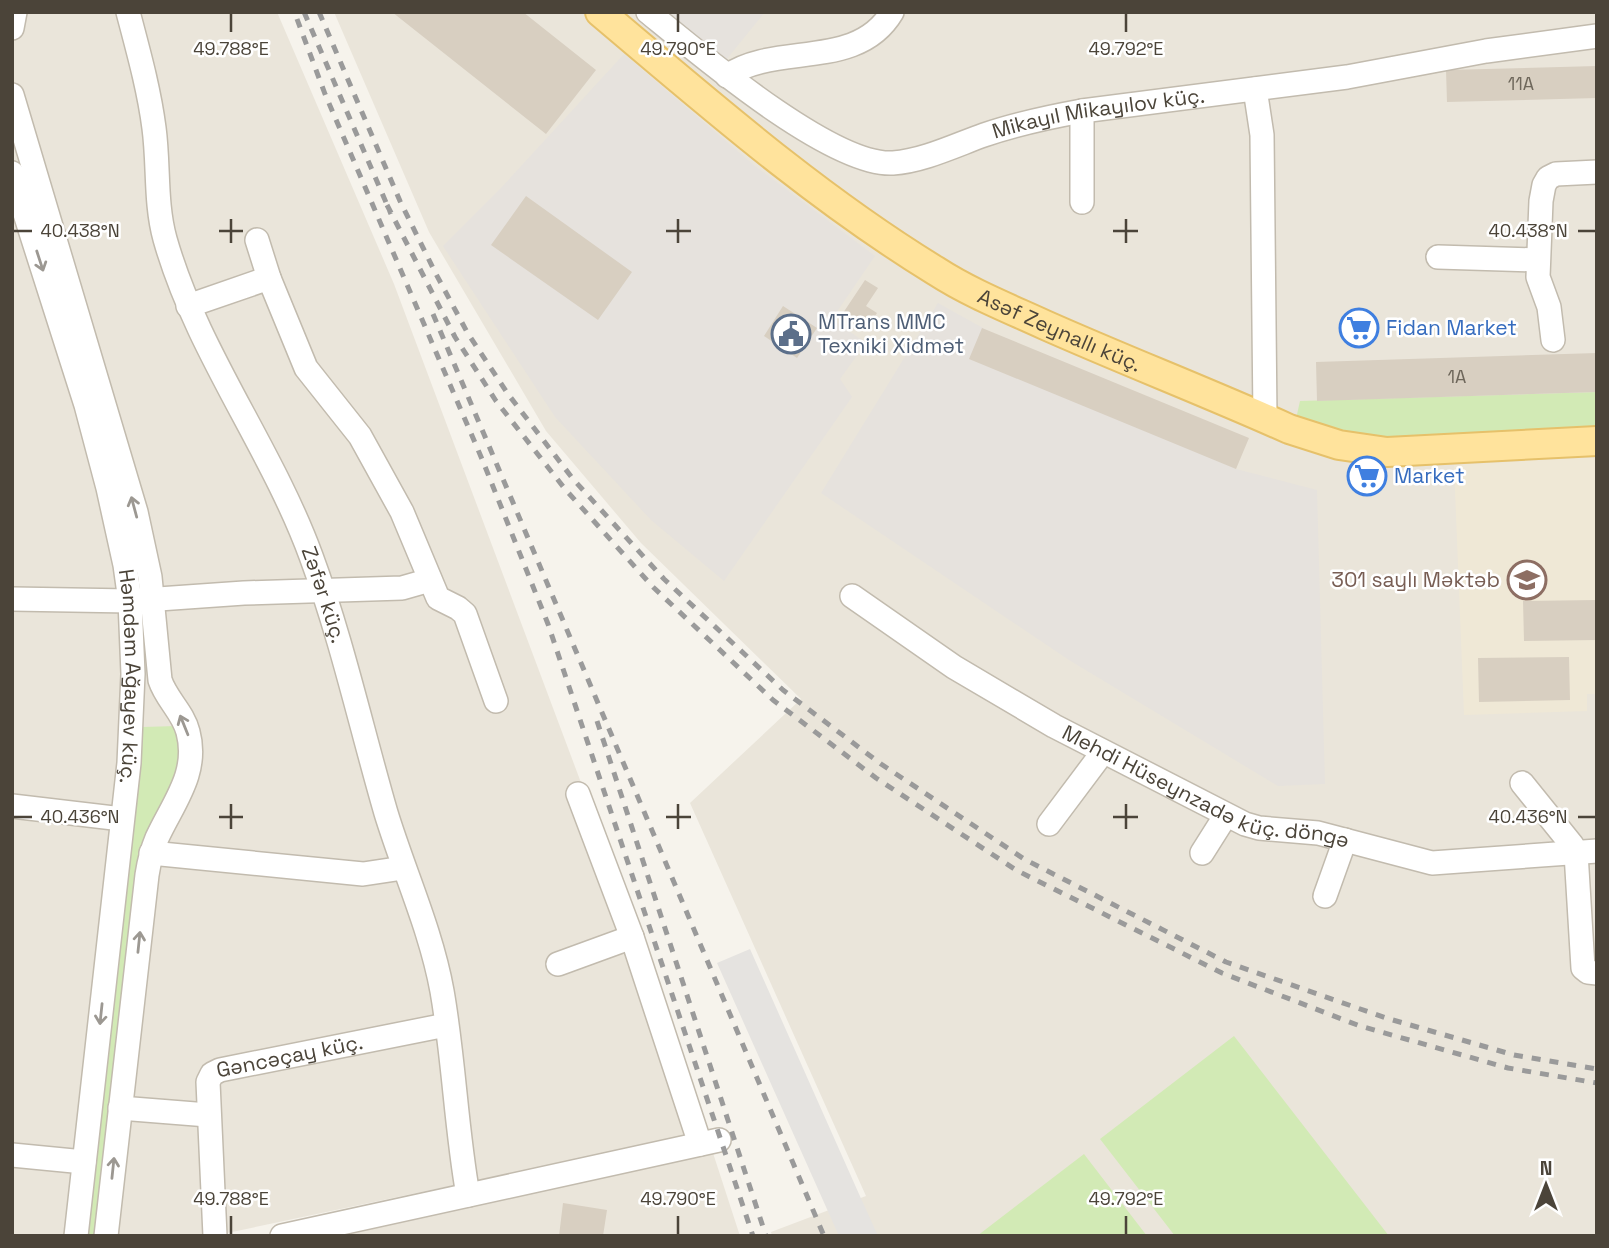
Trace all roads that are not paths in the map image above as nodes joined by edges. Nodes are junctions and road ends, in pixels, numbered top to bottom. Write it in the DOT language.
graph roads {
  1 [pos="15,12"];
  2 [pos="128,12"];
  3 [pos="600,12"];
  4 [pos="648,12"];
  5 [pos="892,12"];
  6 [pos="12,28"];
  7 [pos="1597,36"];
  8 [pos="727,76"];
  9 [pos="1255,89"];
  10 [pos="12,95"];
  11 [pos="1082,111"];
  12 [pos="1597,172"];
  13 [pos="12,173"];
  14 [pos="1082,202"];
  15 [pos="257,240"];
  16 [pos="1438,257"];
  17 [pos="1538,260"];
  18 [pos="269,278"];
  19 [pos="188,306"];
  20 [pos="1553,340"];
  21 [pos="1265,418"];
  22 [pos="1597,441"];
  23 [pos="430,580"];
  24 [pos="322,590"];
  25 [pos="852,596"];
  26 [pos="12,599"];
  27 [pos="153,599"];
  28 [pos="130,601"];
  29 [pos="496,702"];
  30 [pos="1103,752"];
  31 [pos="1522,783"];
  32 [pos="578,794"];
  33 [pos="12,806"];
  34 [pos="1226,815"];
  35 [pos="122,820"];
  36 [pos="1049,824"];
  37 [pos="1345,840"];
  38 [pos="1586,852"];
  39 [pos="151,853"];
  40 [pos="1202,853"];
  41 [pos="403,868"];
  42 [pos="1325,896"];
  43 [pos="632,936"];
  44 [pos="558,964"];
  45 [pos="1597,973"];
  46 [pos="446,1025"];
  47 [pos="120,1108"];
  48 [pos="208,1115"];
  49 [pos="12,1155"];
  50 [pos="84,1163"];
  51 [pos="468,1195"];
  52 [pos="76,1236"];
  53 [pos="106,1236"];
  54 [pos="215,1236"];
  55 [pos="282,1236"];
  1 -- 6 [label="street"];
  2 -- 19 [label="street, Zəfər küç."];
  3 -- 21 [label="main road, Asəf Zeynallı küç."];
  4 -- 8 [label="street, Mikayıl Mikayılov küç."];
  5 -- 8 [label="street"];
  7 -- 9 [label="street, Mikayıl Mikayılov küç."];
  8 -- 11 [label="street, Mikayıl Mikayılov küç."];
  9 -- 11 [label="street, Mikayıl Mikayılov küç."];
  9 -- 21 [label="street"];
  27 -- 10 [label="street, one-way"];
  11 -- 14 [label="street"];
  12 -- 17 [label="street"];
  13 -- 28 [label="street, Həmdəm Ağayev küç., one-way"];
  15 -- 18 [label="street"];
  16 -- 17 [label="street"];
  17 -- 20 [label="street"];
  18 -- 19 [label="street"];
  18 -- 23 [label="street"];
  19 -- 24 [label="street, Zəfər küç."];
  21 -- 22 [label="main road, Asəf Zeynallı küç."];
  23 -- 24 [label="street"];
  23 -- 29 [label="street"];
  24 -- 27 [label="street"];
  24 -- 41 [label="street, Zəfər küç."];
  25 -- 30 [label="street, Mehdi Hüseynzadə küç. döngə"];
  26 -- 28 [label="street"];
  27 -- 28 [label="street"];
  39 -- 27 [label="street, one-way"];
  28 -- 35 [label="street, Həmdəm Ağayev küç."];
  30 -- 34 [label="street, Mehdi Hüseynzadə küç. döngə"];
  30 -- 36 [label="street"];
  31 -- 38 [label="street"];
  32 -- 43 [label="street"];
  33 -- 35 [label="street"];
  34 -- 37 [label="street, Mehdi Hüseynzadə küç. döngə"];
  34 -- 40 [label="street"];
  35 -- 50 [label="street, Həmdəm Ağayev küç., one-way"];
  37 -- 38 [label="street, Mehdi Hüseynzadə küç. döngə"];
  37 -- 42 [label="street"];
  38 -- 45 [label="street"];
  39 -- 41 [label="street"];
  47 -- 39 [label="street, one-way"];
  41 -- 46 [label="street, Zəfər küç."];
  43 -- 44 [label="street"];
  43 -- 51 [label="street"];
  46 -- 48 [label="street, Gəncəçay küç."];
  46 -- 51 [label="street, Zəfər küç."];
  47 -- 48 [label="street"];
  53 -- 47 [label="street, one-way"];
  48 -- 54 [label="street, Gəncəçay küç."];
  49 -- 50 [label="street"];
  50 -- 52 [label="street, Həmdəm Ağayev küç."];
  51 -- 55 [label="street"];
}
